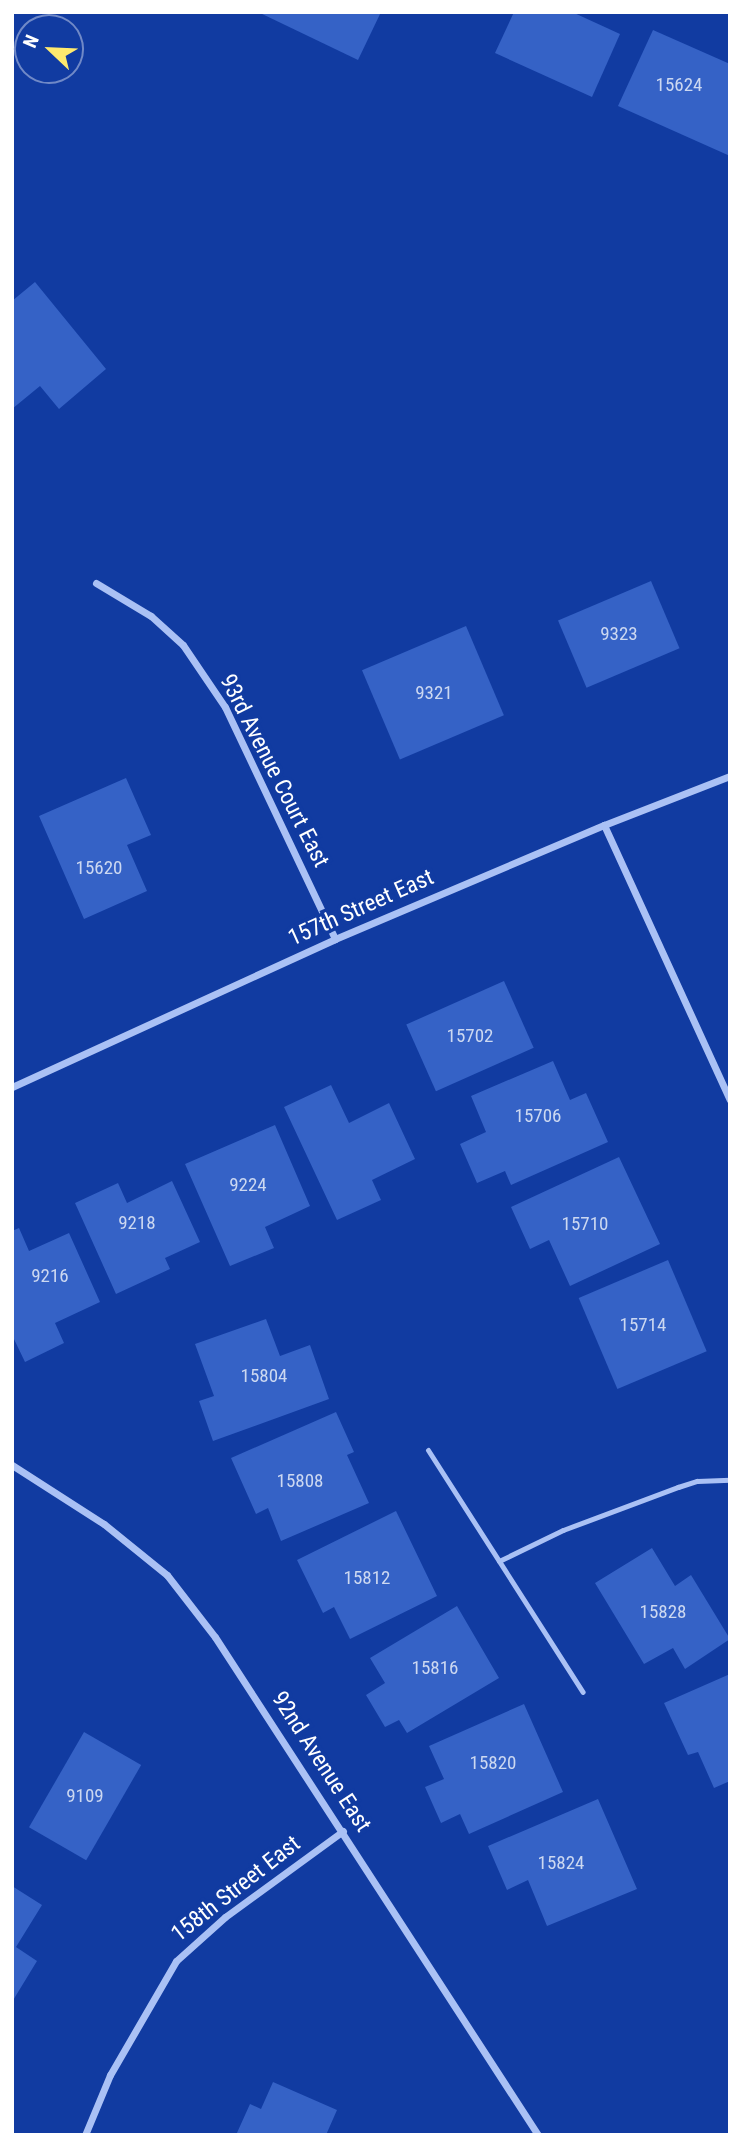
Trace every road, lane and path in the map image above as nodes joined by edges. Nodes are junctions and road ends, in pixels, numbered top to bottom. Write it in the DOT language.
graph roads {
  1 [pos="96,583"];
  2 [pos="730,776"];
  3 [pos="604,825"];
  4 [pos="335,939"];
  5 [pos="12,1087"];
  6 [pos="730,1100"];
  7 [pos="428,1450"];
  8 [pos="12,1465"];
  9 [pos="730,1480"];
  10 [pos="499,1561"];
  11 [pos="583,1692"];
  12 [pos="343,1831"];
  13 [pos="85,2135"];
  14 [pos="538,2135"];
  1 -- 4 [label="street, 93rd Avenue Court East"];
  2 -- 3 [label="street, 157th Street East"];
  3 -- 4 [label="street, 157th Street East"];
  3 -- 6 [label="street"];
  4 -- 5 [label="street, 157th Street East"];
  7 -- 10 [label="lane"];
  8 -- 12 [label="street, 92nd Avenue East"];
  9 -- 10 [label="lane"];
  10 -- 11 [label="lane"];
  12 -- 13 [label="street, 158th Street East"];
  12 -- 14 [label="street, 92nd Avenue East"];
}
